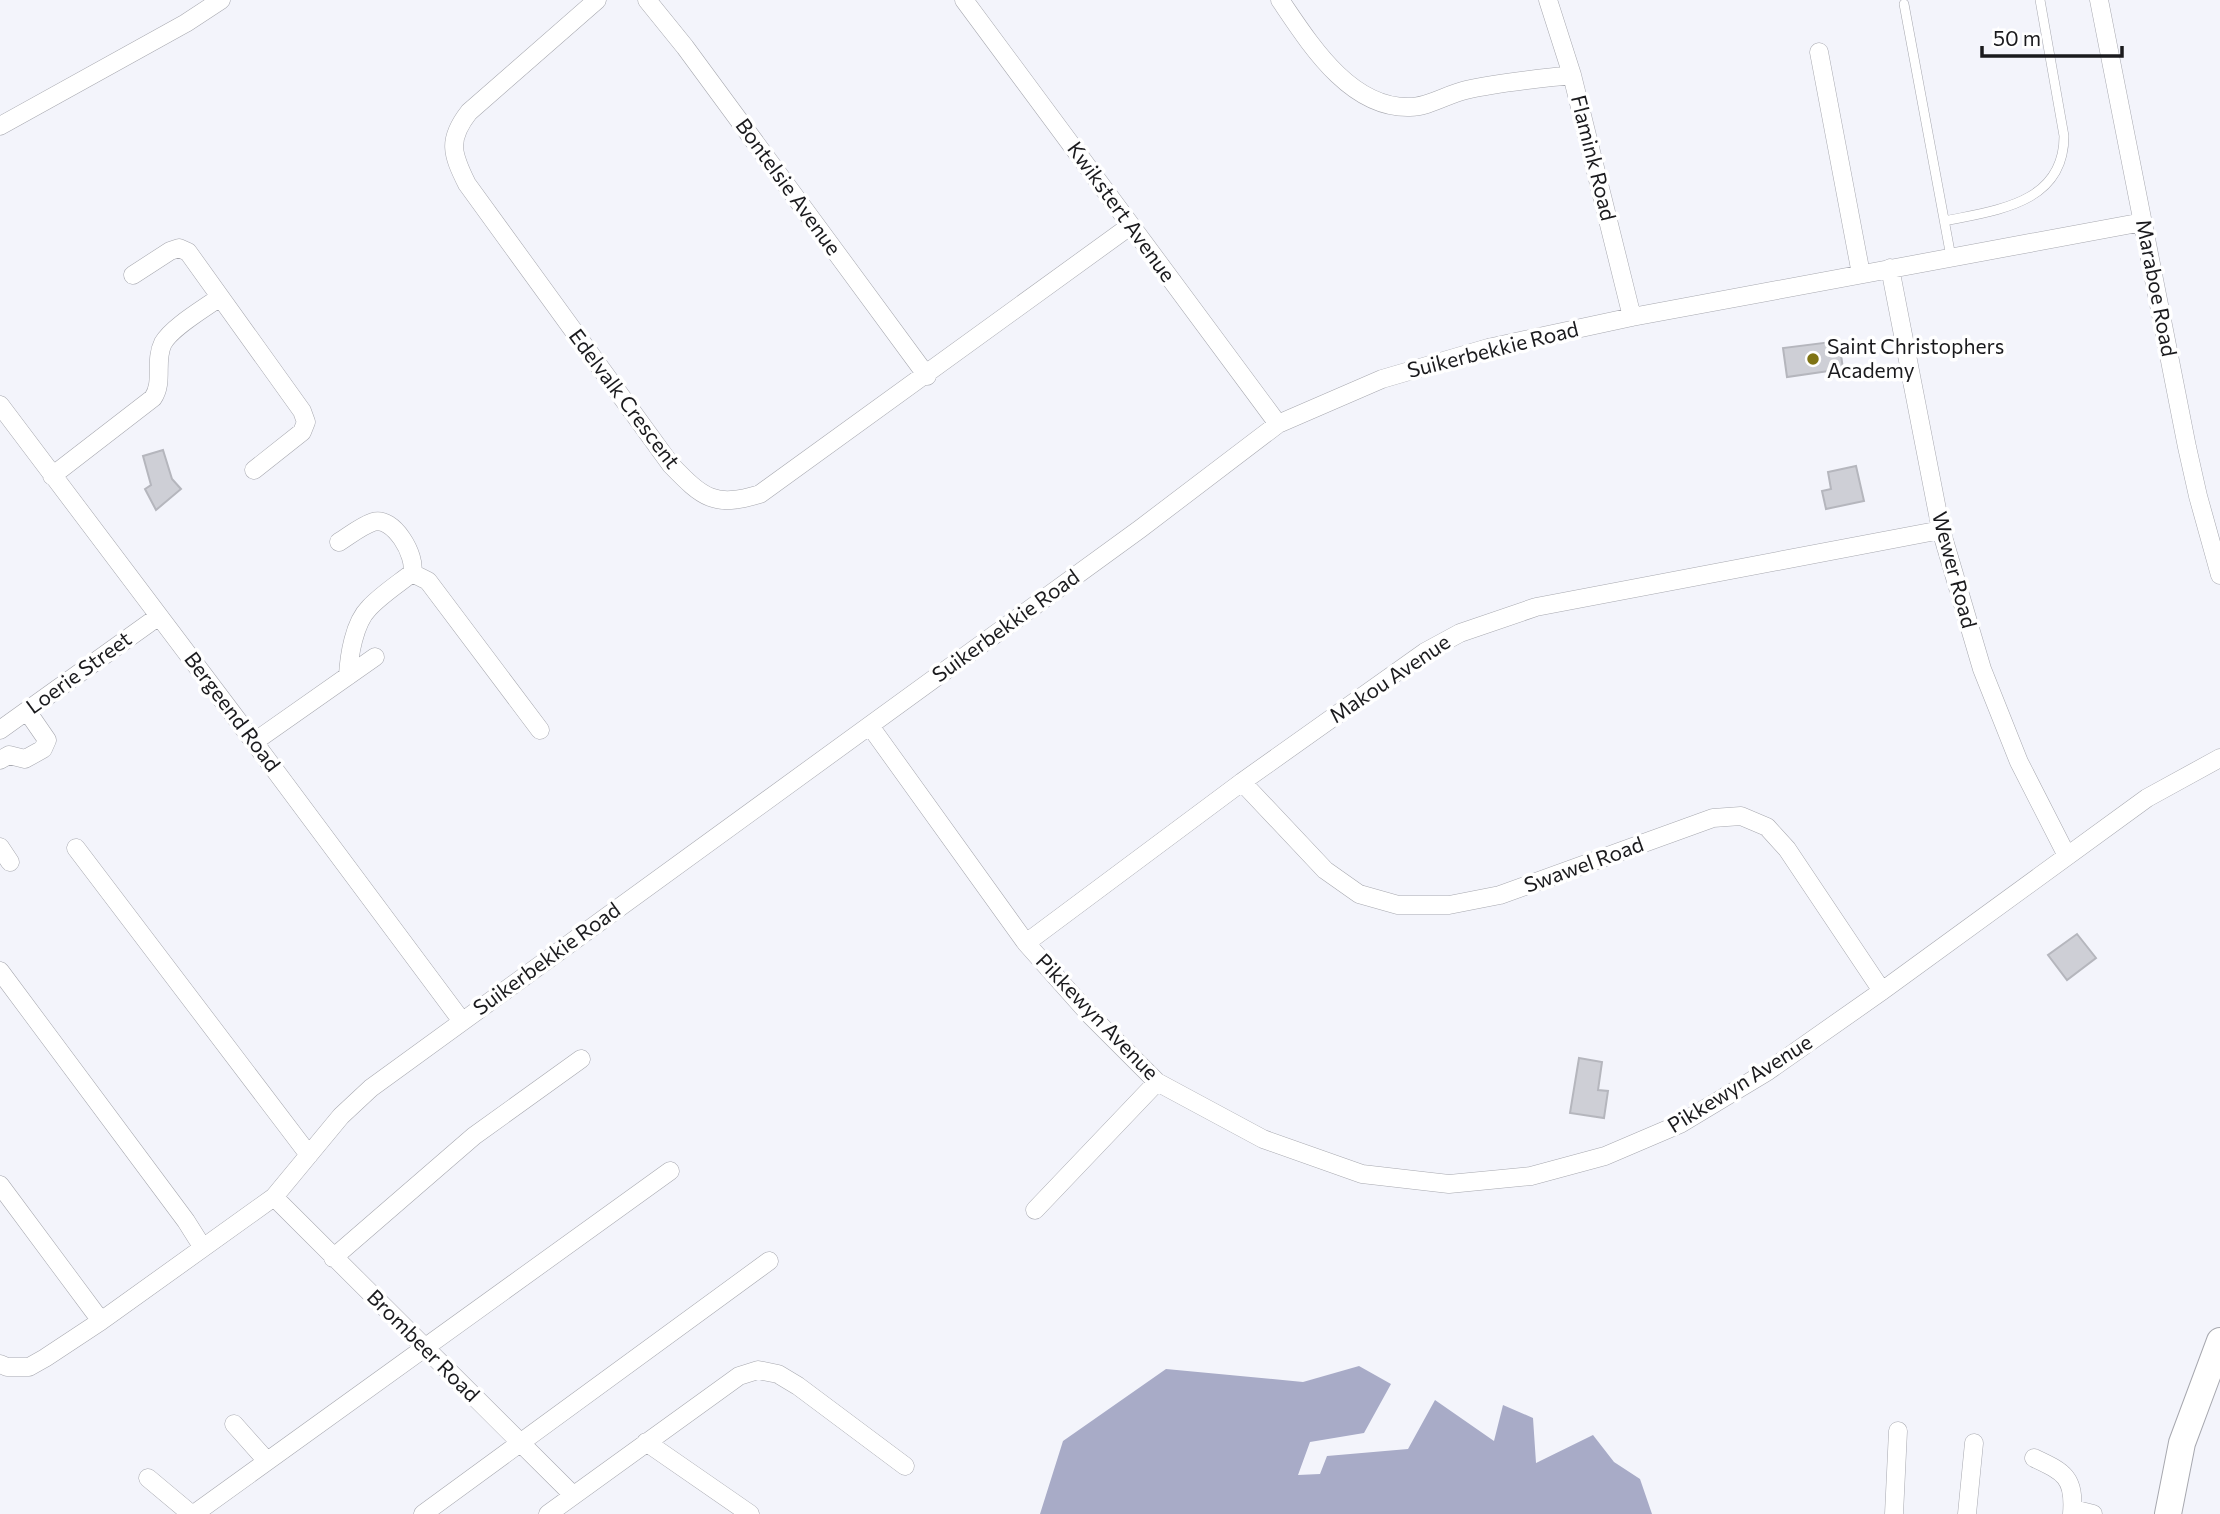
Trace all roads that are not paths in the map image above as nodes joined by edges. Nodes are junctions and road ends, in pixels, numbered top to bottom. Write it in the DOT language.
graph roads {
  1 [pos="221,0"];
  2 [pos="597,0"];
  3 [pos="647,0"];
  4 [pos="964,0"];
  5 [pos="1280,0"];
  6 [pos="1548,0"];
  7 [pos="2040,0"];
  8 [pos="2099,0"];
  9 [pos="1904,4"];
  10 [pos="1819,52"];
  11 [pos="1572,75"];
  12 [pos="0,126"];
  13 [pos="1945,221"];
  14 [pos="2143,222"];
  15 [pos="1130,226"];
  16 [pos="1951,257"];
  17 [pos="1890,268"];
  18 [pos="1861,274"];
  19 [pos="133,275"];
  20 [pos="220,297"];
  21 [pos="1632,317"];
  22 [pos="927,376"];
  23 [pos="0,405"];
  24 [pos="1278,424"];
  25 [pos="254,470"];
  26 [pos="52,476"];
  27 [pos="1941,530"];
  28 [pos="339,542"];
  29 [pos="2218,563"];
  30 [pos="412,573"];
  31 [pos="159,616"];
  32 [pos="375,657"];
  33 [pos="348,676"];
  34 [pos="27,711"];
  35 [pos="870,726"];
  36 [pos="0,730"];
  37 [pos="540,730"];
  38 [pos="254,742"];
  39 [pos="2220,758"];
  40 [pos="0,760"];
  41 [pos="1242,782"];
  42 [pos="76,848"];
  43 [pos="2067,856"];
  44 [pos="1026,943"];
  45 [pos="0,971"];
  46 [pos="1882,991"];
  47 [pos="461,1020"];
  48 [pos="581,1059"];
  49 [pos="1157,1082"];
  50 [pos="309,1155"];
  51 [pos="670,1171"];
  52 [pos="0,1185"];
  53 [pos="274,1197"];
  54 [pos="1035,1210"];
  55 [pos="203,1248"];
  56 [pos="333,1258"];
  57 [pos="769,1261"];
  58 [pos="101,1321"];
  59 [pos="2220,1341"];
  60 [pos="424,1348"];
  61 [pos="0,1364"];
  62 [pos="234,1424"];
  63 [pos="1898,1431"];
  64 [pos="646,1442"];
  65 [pos="1974,1443"];
  66 [pos="521,1444"];
  67 [pos="2034,1458"];
  68 [pos="267,1461"];
  69 [pos="905,1465"];
  70 [pos="148,1478"];
  71 [pos="573,1495"];
  72 [pos="2073,1512"];
  73 [pos="193,1514"];
  74 [pos="424,1514"];
  75 [pos="548,1514"];
  76 [pos="750,1514"];
  77 [pos="1894,1514"];
  78 [pos="1967,1514"];
  79 [pos="2093,1514"];
  80 [pos="2168,1514"];
  1 -- 12 [label="street"];
  2 -- 22 [label="street, Edelvalk Crescent"];
  3 -- 22 [label="street, Bontelsie Avenue"];
  4 -- 15 [label="street, Kwikstert Avenue"];
  5 -- 11 [label="street"];
  6 -- 11 [label="street, Flamink Road"];
  7 -- 13 [label="lane"];
  8 -- 14 [label="street, Maraboe Road"];
  9 -- 13 [label="lane"];
  10 -- 18 [label="street"];
  11 -- 21 [label="street, Flamink Road"];
  13 -- 16 [label="lane"];
  14 -- 16 [label="street, Suikerbekkie Road"];
  14 -- 29 [label="street, Maraboe Road"];
  15 -- 22 [label="street, Edelvalk Crescent"];
  15 -- 24 [label="street, Kwikstert Avenue"];
  16 -- 17 [label="street, Suikerbekkie Road"];
  17 -- 18 [label="street, Suikerbekkie Road"];
  17 -- 27 [label="street, Wewer Road"];
  18 -- 21 [label="street, Suikerbekkie Road"];
  19 -- 20 [label="street"];
  20 -- 25 [label="street"];
  20 -- 26 [label="street"];
  21 -- 24 [label="street, Suikerbekkie Road"];
  23 -- 26 [label="street, Bergeend Road"];
  24 -- 35 [label="street, Suikerbekkie Road"];
  26 -- 31 [label="street, Bergeend Road"];
  27 -- 41 [label="street, Makou Avenue"];
  27 -- 43 [label="street, Wewer Road"];
  28 -- 30 [label="street"];
  30 -- 33 [label="street"];
  30 -- 37 [label="street"];
  31 -- 34 [label="street, Loerie Street"];
  31 -- 38 [label="street, Bergeend Road"];
  32 -- 33 [label="street"];
  33 -- 38 [label="street"];
  34 -- 36 [label="street, Loerie Street"];
  34 -- 40 [label="street"];
  35 -- 44 [label="street, Pikkewyn Avenue"];
  35 -- 47 [label="street, Suikerbekkie Road"];
  38 -- 47 [label="street, Bergeend Road"];
  39 -- 43 [label="street, Pikkewyn Avenue"];
  41 -- 44 [label="street, Makou Avenue"];
  41 -- 46 [label="street, Swawel Road"];
  42 -- 50 [label="street"];
  43 -- 46 [label="street, Pikkewyn Avenue"];
  44 -- 49 [label="street, Pikkewyn Avenue"];
  45 -- 55 [label="street"];
  46 -- 49 [label="street, Pikkewyn Avenue"];
  47 -- 50 [label="street, Suikerbekkie Road"];
  48 -- 56 [label="street"];
  49 -- 54 [label="street"];
  50 -- 53 [label="street, Suikerbekkie Road"];
  51 -- 60 [label="street"];
  52 -- 58 [label="street"];
  53 -- 55 [label="street, Suikerbekkie Road"];
  53 -- 56 [label="street, Brombeer Road"];
  55 -- 58 [label="street, Suikerbekkie Road"];
  56 -- 60 [label="street, Brombeer Road"];
  57 -- 66 [label="street"];
  58 -- 61 [label="street, Suikerbekkie Road"];
  59 -- 80 [label="street"];
  60 -- 66 [label="street, Brombeer Road"];
  60 -- 68 [label="street"];
  62 -- 68 [label="street"];
  63 -- 77 [label="street"];
  64 -- 69 [label="street"];
  64 -- 71 [label="street"];
  64 -- 76 [label="street"];
  65 -- 78 [label="street"];
  66 -- 71 [label="street, Brombeer Road"];
  66 -- 74 [label="street"];
  67 -- 72 [label="street"];
  68 -- 73 [label="street"];
  70 -- 73 [label="street"];
  71 -- 75 [label="street"];
  72 -- 79 [label="street"];
}
